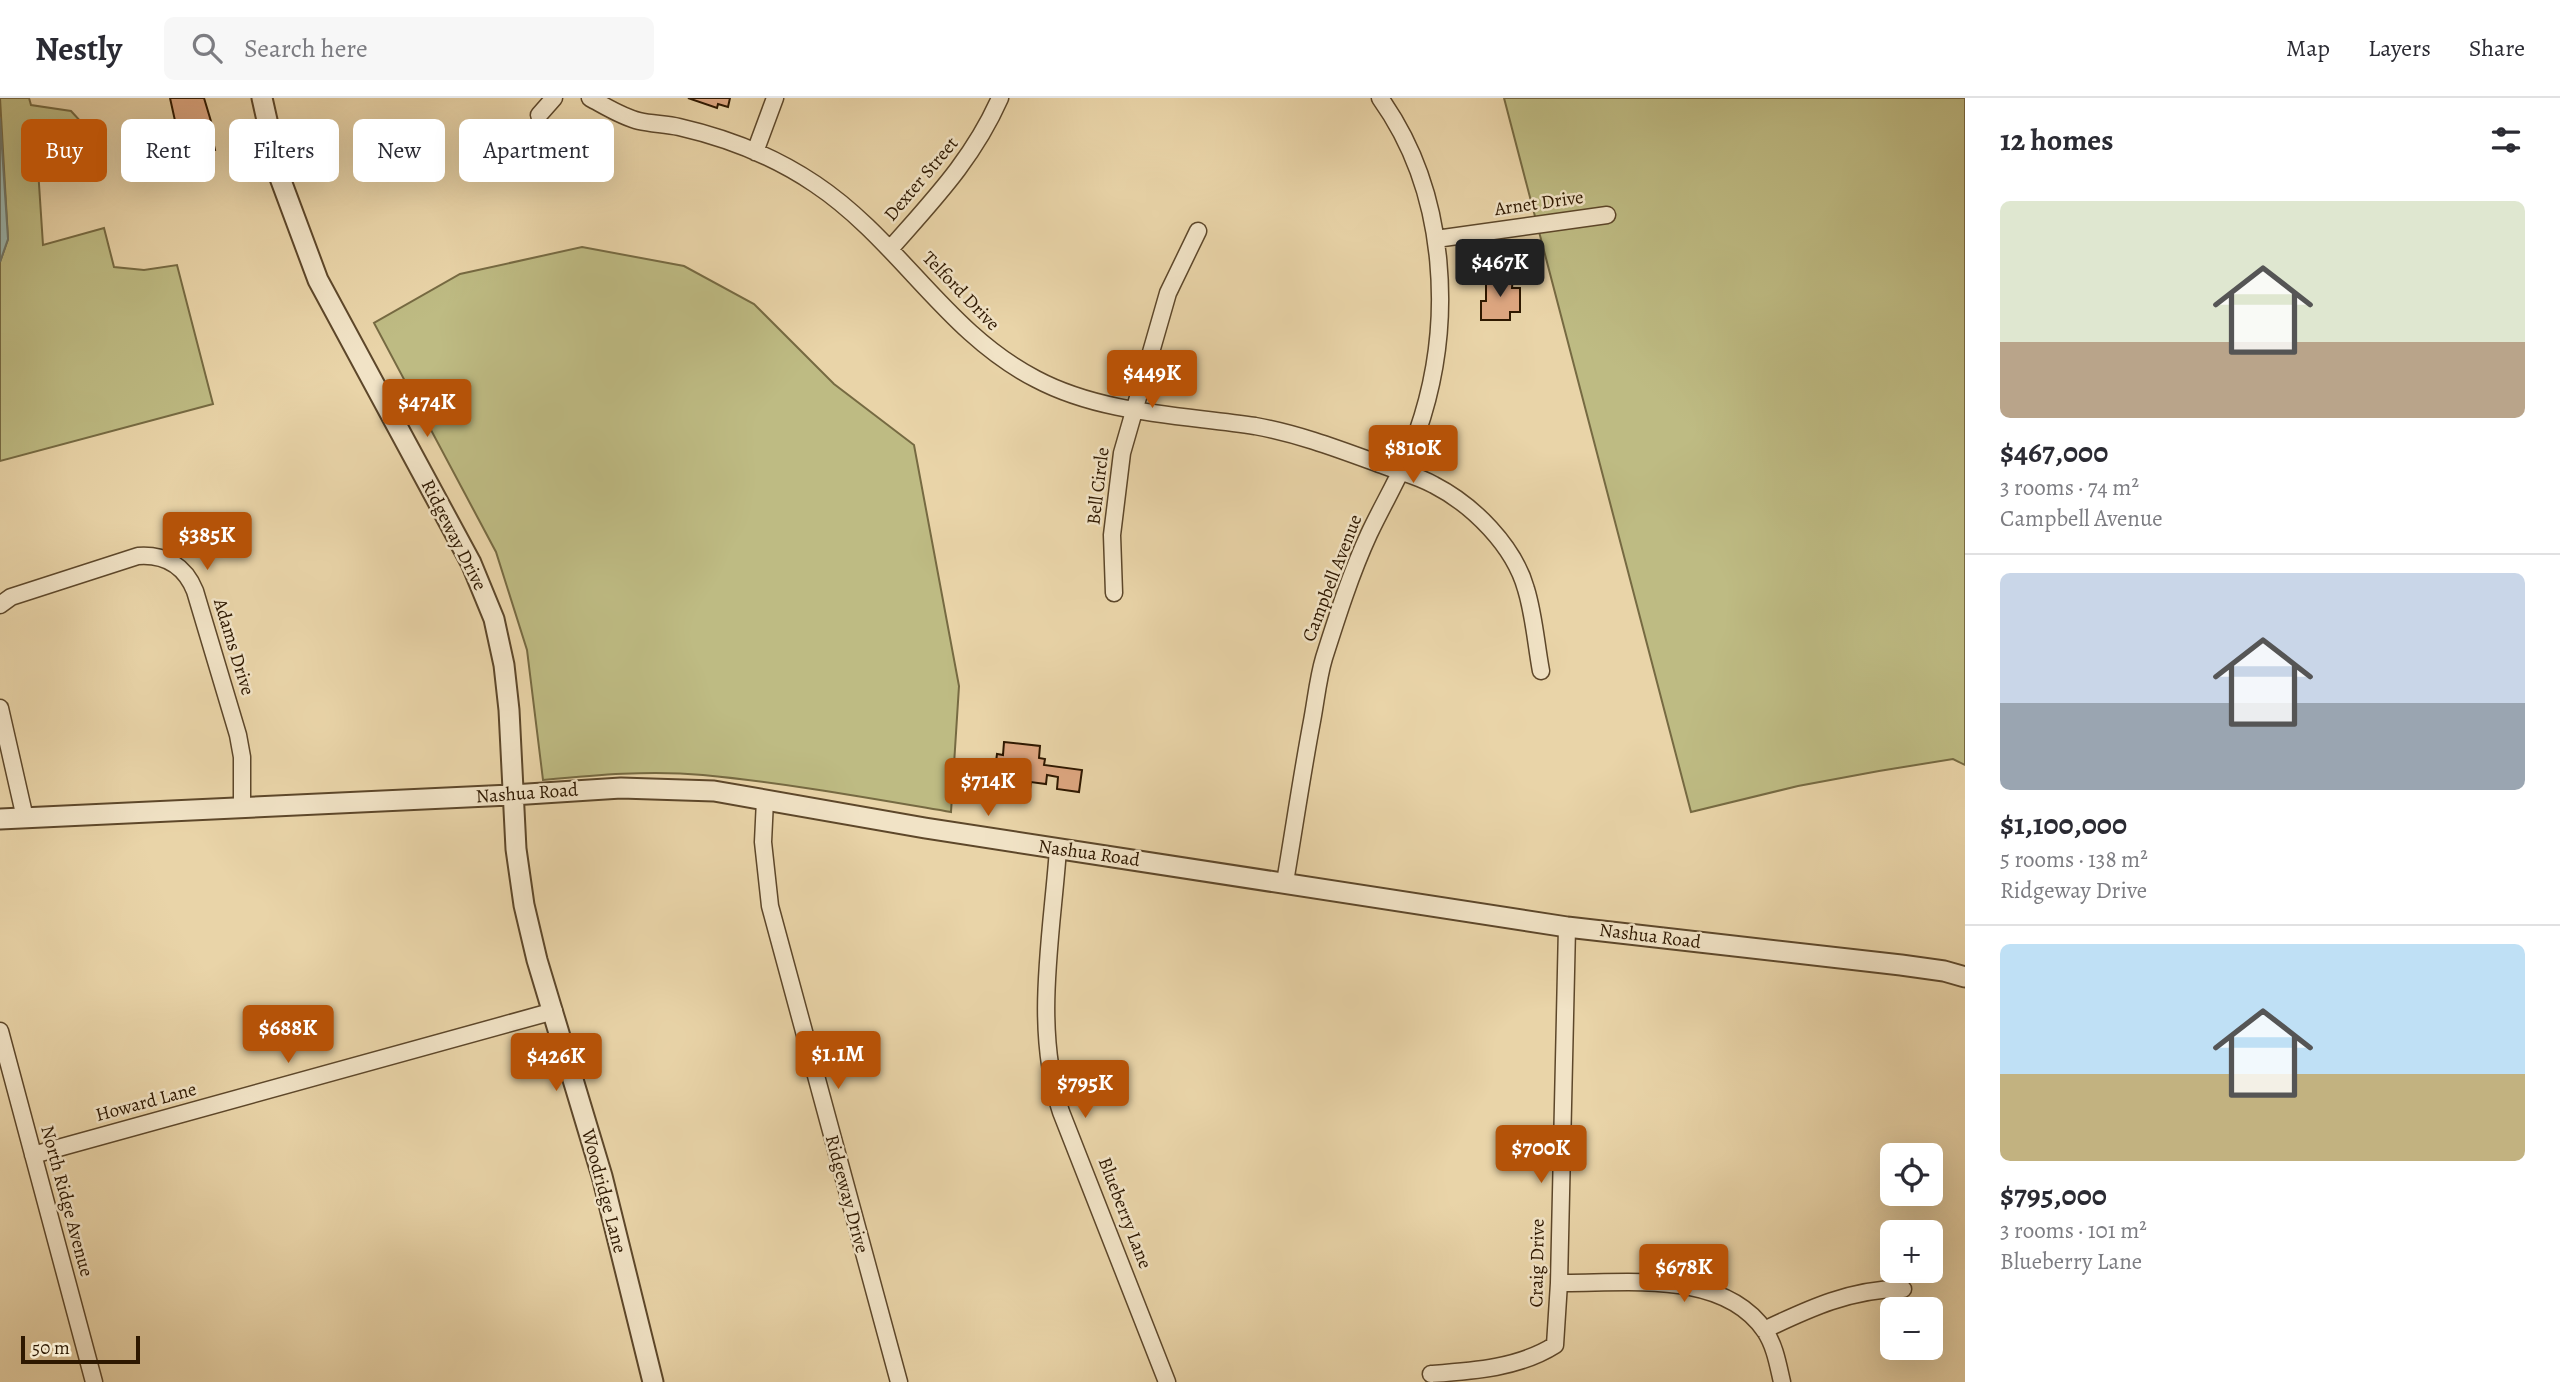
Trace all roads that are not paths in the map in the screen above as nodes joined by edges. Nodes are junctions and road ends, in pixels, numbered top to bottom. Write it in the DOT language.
graph roads {
  1 [pos="262,98"];
  2 [pos="554,98"];
  3 [pos="590,98"];
  4 [pos="775,98"];
  5 [pos="1000,98"];
  6 [pos="1380,98"];
  7 [pos="540,115"];
  8 [pos="755,152"];
  9 [pos="1607,215"];
  10 [pos="1198,231"];
  11 [pos="1436,239"];
  12 [pos="891,248"];
  13 [pos="1133,409"];
  14 [pos="1400,470"];
  15 [pos="1114,593"];
  16 [pos="0,605"];
  17 [pos="1541,671"];
  18 [pos="0,708"];
  19 [pos="512,795"];
  20 [pos="765,800"];
  21 [pos="242,808"];
  22 [pos="25,818"];
  23 [pos="0,819"];
  24 [pos="1058,849"];
  25 [pos="1285,883"];
  26 [pos="1567,927"];
  27 [pos="1965,978"];
  28 [pos="554,1011"];
  29 [pos="0,1031"];
  30 [pos="33,1155"];
  31 [pos="1559,1283"];
  32 [pos="1903,1289"];
  33 [pos="1765,1330"];
  34 [pos="1431,1374"];
  35 [pos="94,1382"];
  36 [pos="653,1382"];
  37 [pos="899,1382"];
  38 [pos="1167,1382"];
  39 [pos="1782,1382"];
  1 -- 19 [label="street, Ridgeway Drive"];
  2 -- 7 [label="street"];
  3 -- 8 [label="street, Telford Drive"];
  4 -- 8 [label="street"];
  5 -- 12 [label="street, Dexter Street"];
  6 -- 11 [label="street, Campbell Avenue"];
  8 -- 12 [label="street, Telford Drive"];
  9 -- 11 [label="street, Arnet Drive"];
  10 -- 13 [label="street, Bell Circle"];
  11 -- 14 [label="street, Campbell Avenue"];
  12 -- 13 [label="street, Telford Drive"];
  13 -- 14 [label="street, Telford Drive"];
  13 -- 15 [label="street, Bell Circle"];
  14 -- 17 [label="street, Telford Drive"];
  14 -- 25 [label="street, Campbell Avenue"];
  16 -- 21 [label="street, Adams Drive"];
  18 -- 22 [label="street"];
  19 -- 20 [label="street, Nashua Road"];
  19 -- 21 [label="street, Nashua Road"];
  19 -- 28 [label="street, Woodridge Lane"];
  20 -- 24 [label="street, Nashua Road"];
  20 -- 37 [label="street, Ridgeway Drive"];
  21 -- 22 [label="street, Nashua Road"];
  22 -- 23 [label="street, Nashua Road"];
  24 -- 25 [label="street, Nashua Road"];
  24 -- 38 [label="street, Blueberry Lane"];
  25 -- 26 [label="street, Nashua Road"];
  26 -- 27 [label="street, Nashua Road"];
  26 -- 31 [label="street, Craig Drive"];
  28 -- 30 [label="street, Howard Lane"];
  28 -- 36 [label="street, Woodridge Lane"];
  29 -- 30 [label="street, North Ridge Avenue"];
  30 -- 35 [label="street, North Ridge Avenue"];
  31 -- 33 [label="street"];
  31 -- 34 [label="street, Craig Drive"];
  32 -- 33 [label="street"];
  33 -- 39 [label="street"];
}
